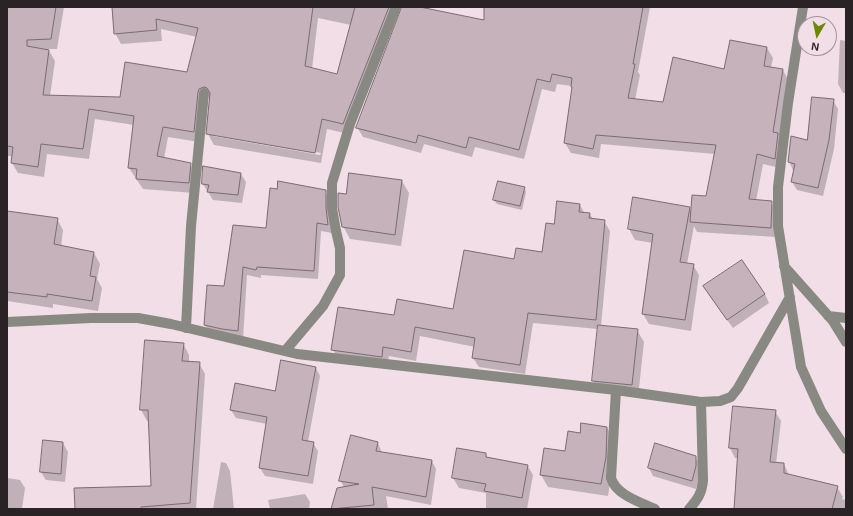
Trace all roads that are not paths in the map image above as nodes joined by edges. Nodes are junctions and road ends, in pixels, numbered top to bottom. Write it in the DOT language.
graph roads {
  1 [pos="396,7"];
  2 [pos="803,7"];
  3 [pos="204,93"];
  4 [pos="784,266"];
  5 [pos="790,297"];
  6 [pos="828,316"];
  7 [pos="846,318"];
  8 [pos="7,322"];
  9 [pos="186,328"];
  10 [pos="846,342"];
  11 [pos="285,352"];
  12 [pos="616,390"];
  13 [pos="701,402"];
  14 [pos="846,449"];
  15 [pos="655,509"];
  16 [pos="690,509"];
  1 -- 11 [label="street"];
  2 -- 4 [label="street"];
  3 -- 9 [label="street"];
  4 -- 5 [label="street"];
  4 -- 6 [label="street"];
  5 -- 13 [label="street"];
  5 -- 14 [label="street"];
  6 -- 7 [label="street"];
  6 -- 10 [label="street"];
  8 -- 9 [label="street"];
  9 -- 11 [label="street"];
  11 -- 12 [label="street"];
  12 -- 13 [label="street"];
  12 -- 15 [label="street"];
  13 -- 16 [label="street"];
}
